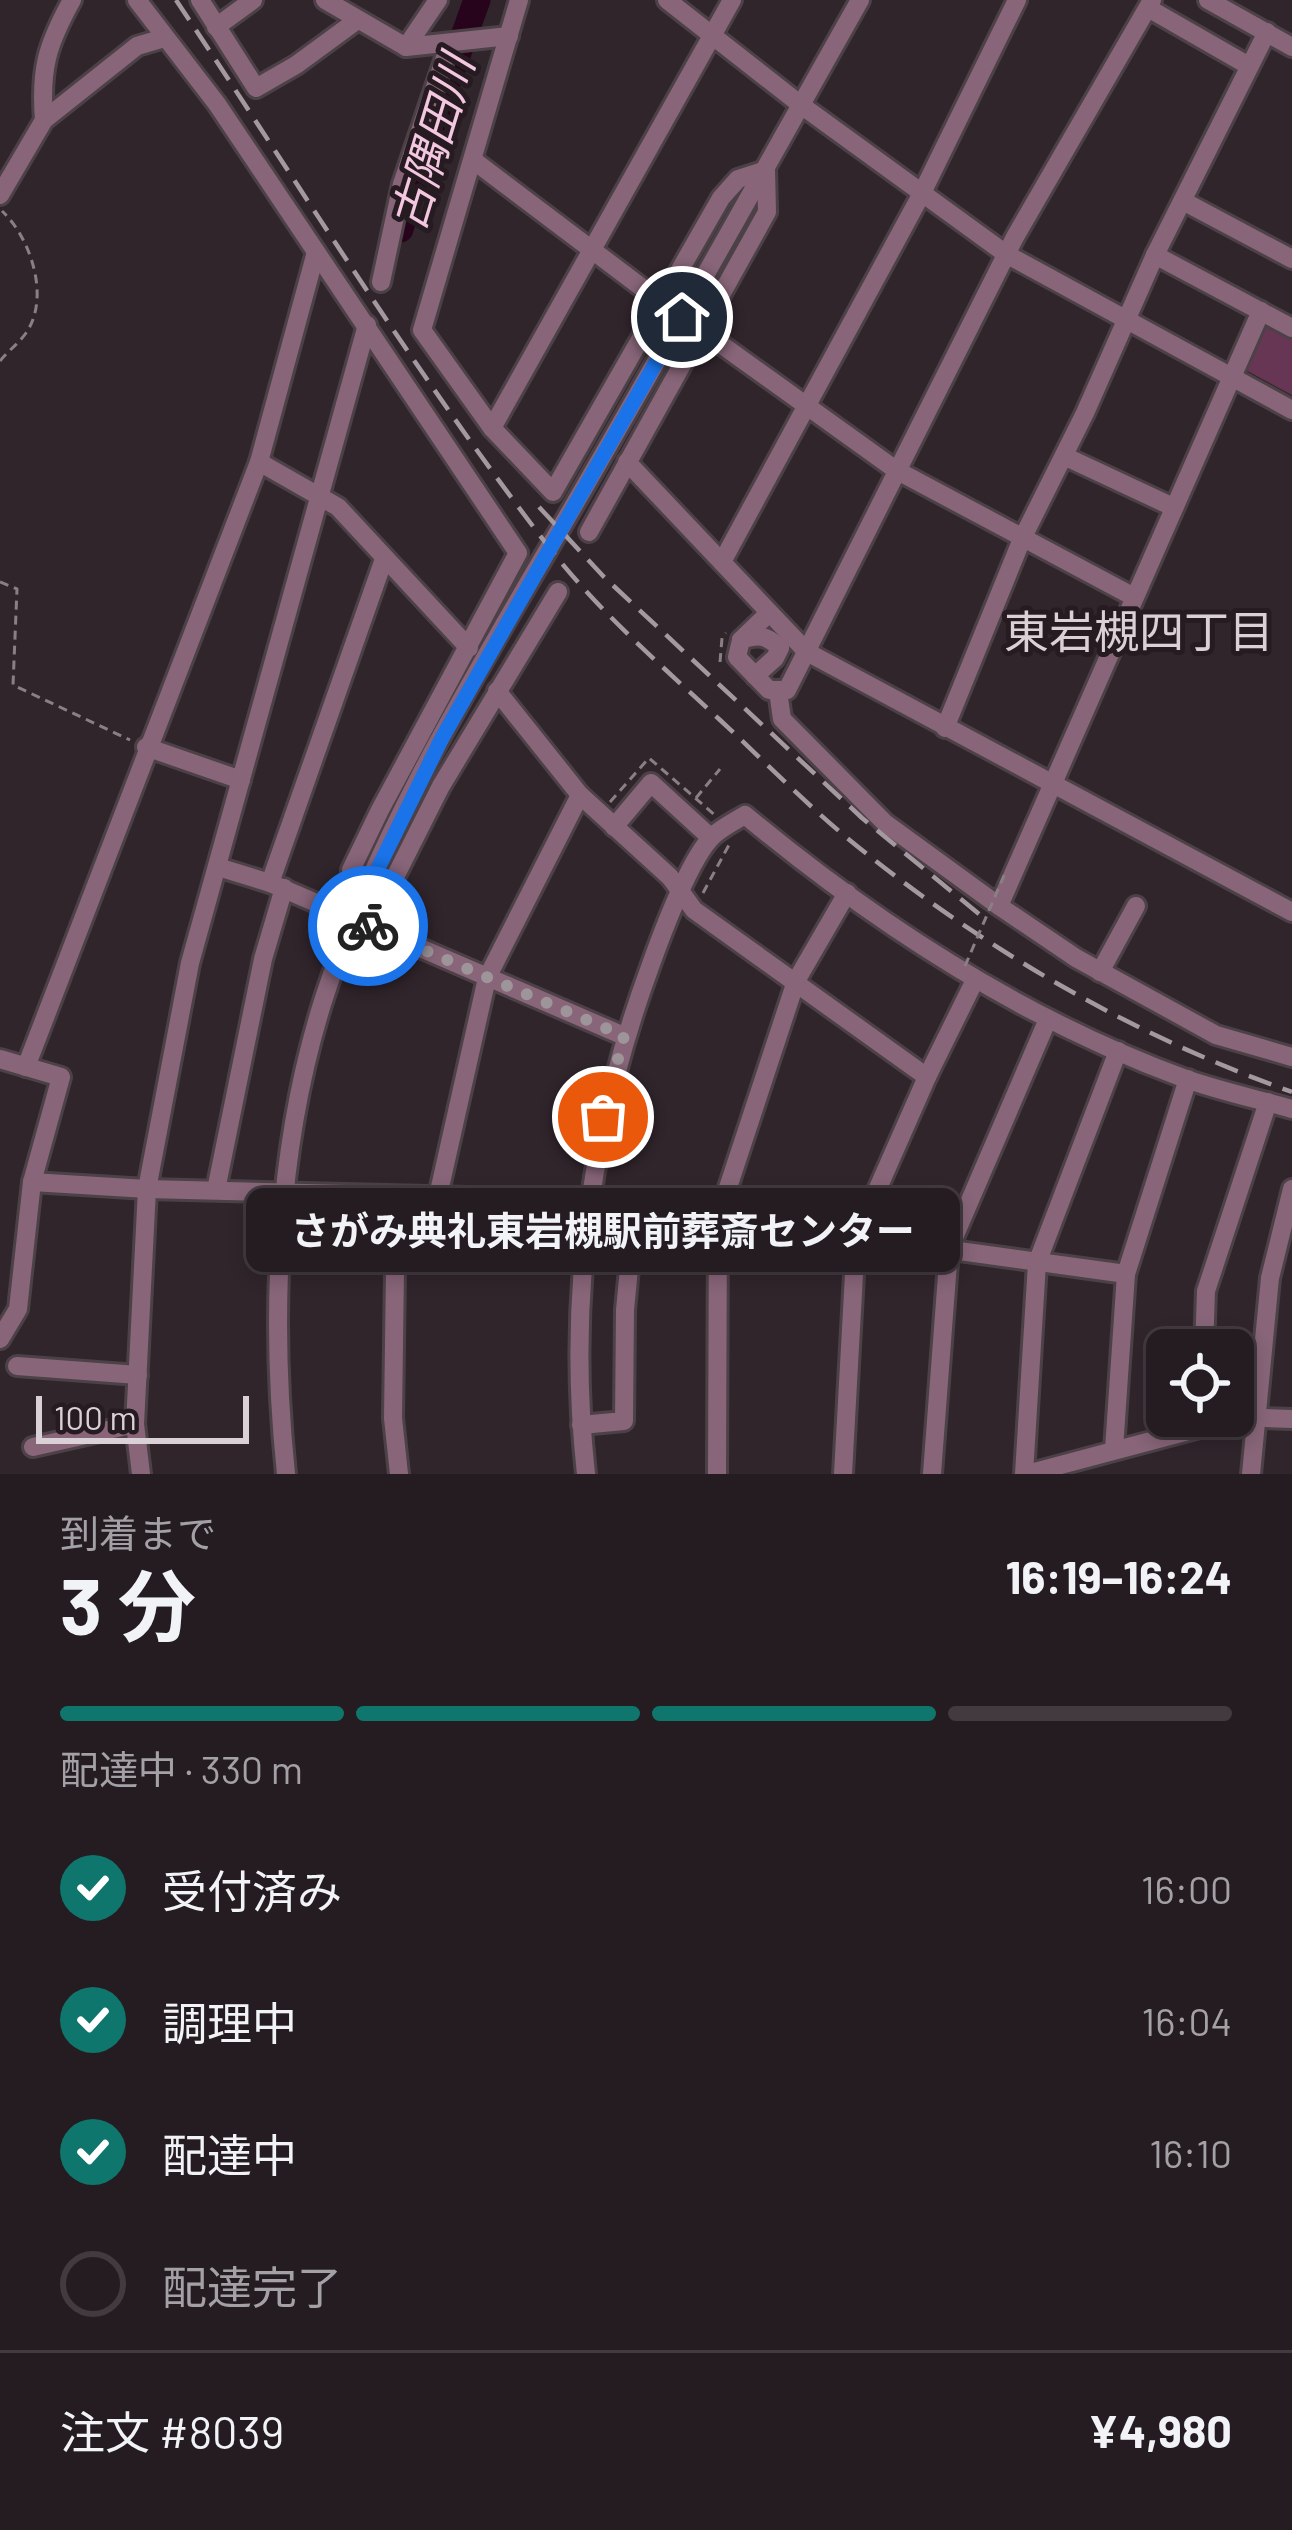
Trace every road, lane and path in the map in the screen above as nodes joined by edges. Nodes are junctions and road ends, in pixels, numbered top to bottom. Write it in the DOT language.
graph roads {
  1 [pos="72,0"];
  2 [pos="137,0"];
  3 [pos="200,0"];
  4 [pos="253,0"];
  5 [pos="326,0"];
  6 [pos="438,0"];
  7 [pos="519,0"];
  8 [pos="667,0"];
  9 [pos="732,0"];
  10 [pos="860,0"];
  11 [pos="1017,0"];
  12 [pos="1208,0"];
  13 [pos="1150,4"];
  14 [pos="356,21"];
  15 [pos="216,27"];
  16 [pos="1267,32"];
  17 [pos="713,33"];
  18 [pos="509,36"];
  19 [pos="164,38"];
  20 [pos="458,42"];
  21 [pos="406,47"];
  22 [pos="1292,47"];
  23 [pos="1249,66"];
  24 [pos="801,105"];
  25 [pos="44,120"];
  26 [pos="473,160"];
  27 [pos="766,170"];
  28 [pos="0,195"];
  29 [pos="921,195"];
  30 [pos="1183,201"];
  31 [pos="0,209"];
  32 [pos="316,252"];
  33 [pos="592,252"];
  34 [pos="1006,254"];
  35 [pos="1155,255"];
  36 [pos="1292,259"];
  37 [pos="381,282"];
  38 [pos="661,302"];
  39 [pos="1261,311"];
  40 [pos="1126,322"];
  41 [pos="368,325"];
  42 [pos="1292,328"];
  43 [pos="701,329"];
  44 [pos="0,361"];
  45 [pos="1229,379"];
  46 [pos="808,408"];
  47 [pos="1292,410"];
  48 [pos="492,428"];
  49 [pos="1064,456"];
  50 [pos="259,462"];
  51 [pos="627,462"];
  52 [pos="896,470"];
  53 [pos="320,494"];
  54 [pos="1174,508"];
  55 [pos="589,532"];
  56 [pos="1022,539"];
  57 [pos="384,560"];
  58 [pos="722,562"];
  59 [pos="0,583"];
  60 [pos="558,592"];
  61 [pos="1134,597"];
  62 [pos="768,614"];
  63 [pos="711,628"];
  64 [pos="733,634"];
  65 [pos="469,648"];
  66 [pos="807,652"];
  67 [pos="718,661"];
  68 [pos="755,676"];
  69 [pos="778,691"];
  70 [pos="496,692"];
  71 [pos="945,728"];
  72 [pos="146,747"];
  73 [pos="720,769"];
  74 [pos="242,779"];
  75 [pos="1054,785"];
  76 [pos="580,795"];
  77 [pos="696,798"];
  78 [pos="601,800"];
  79 [pos="717,817"];
  80 [pos="614,826"];
  81 [pos="738,828"];
  82 [pos="710,837"];
  83 [pos="218,867"];
  84 [pos="277,885"];
  85 [pos="847,893"];
  86 [pos="690,896"];
  87 [pos="363,899"];
  88 [pos="996,900"];
  89 [pos="1136,906"];
  90 [pos="1292,912"];
  91 [pos="353,919"];
  92 [pos="1100,972"];
  93 [pos="970,973"];
  94 [pos="487,978"];
  95 [pos="796,981"];
  96 [pos="1048,1019"];
  97 [pos="624,1036"];
  98 [pos="1118,1051"];
  99 [pos="1292,1058"];
  100 [pos="0,1059"];
  101 [pos="26,1067"];
  102 [pos="927,1077"];
  103 [pos="1188,1079"];
  104 [pos="1268,1102"];
  105 [pos="1292,1109"];
  106 [pos="32,1182"];
  107 [pos="147,1189"];
  108 [pos="1292,1189"];
  109 [pos="216,1190"];
  110 [pos="286,1192"];
  111 [pos="397,1196"];
  112 [pos="438,1196"];
  113 [pos="590,1200"];
  114 [pos="635,1206"];
  115 [pos="718,1218"];
  116 [pos="856,1238"];
  117 [pos="949,1249"];
  118 [pos="1037,1263"];
  119 [pos="1126,1274"];
  120 [pos="1205,1329"];
  121 [pos="0,1340"];
  122 [pos="17,1366"];
  123 [pos="138,1375"];
  124 [pos="1256,1416"];
  125 [pos="1292,1419"];
  126 [pos="135,1424"];
  127 [pos="581,1425"];
  128 [pos="1152,1437"];
  129 [pos="33,1447"];
  130 [pos="1114,1449"];
  131 [pos="141,1474"];
  132 [pos="286,1474"];
  133 [pos="399,1474"];
  134 [pos="586,1474"];
  135 [pos="717,1474"];
  136 [pos="843,1474"];
  137 [pos="932,1474"];
  138 [pos="1026,1474"];
  139 [pos="1251,1474"];
  1 -- 25 [label="street"];
  2 -- 19 [label="street"];
  3 -- 15 [label="street"];
  4 -- 15 [label="street"];
  5 -- 14 [label="street"];
  6 -- 21 [label="street"];
  7 -- 18 [label="street"];
  8 -- 17 [label="street"];
  9 -- 17 [label="street"];
  10 -- 24 [label="street"];
  11 -- 29 [label="street"];
  12 -- 16 [label="street"];
  13 -- 23 [label="street"];
  13 -- 34 [label="street"];
  14 -- 15 [label="street"];
  14 -- 21 [label="street"];
  16 -- 22 [label="street"];
  16 -- 23 [label="street"];
  17 -- 24 [label="street"];
  17 -- 33 [label="street"];
  18 -- 20 [label="street"];
  18 -- 26 [label="street"];
  19 -- 25 [label="street"];
  19 -- 32 [label="street"];
  20 -- 21 [label="street"];
  20 -- 37 [label="street"];
  23 -- 30 [label="street"];
  24 -- 27 [label="street"];
  24 -- 29 [label="street"];
  25 -- 28 [label="street"];
  26 -- 33 [label="street"];
  26 -- 48 [label="street"];
  27 -- 38 [label="street"];
  27 -- 43 [label="street"];
  27 -- 87 [label="street"];
  29 -- 34 [label="street"];
  29 -- 46 [label="street"];
  30 -- 35 [label="street"];
  30 -- 36 [label="street"];
  31 -- 44 [label="path"];
  32 -- 41 [label="street"];
  32 -- 50 [label="street"];
  33 -- 38 [label="street"];
  33 -- 48 [label="street"];
  34 -- 40 [label="street"];
  34 -- 52 [label="street"];
  35 -- 39 [label="street"];
  35 -- 40 [label="street"];
  38 -- 48 [label="street"];
  39 -- 42 [label="street"];
  39 -- 45 [label="street"];
  40 -- 45 [label="street"];
  40 -- 49 [label="street"];
  41 -- 53 [label="street"];
  41 -- 65 [label="street"];
  43 -- 46 [label="street"];
  43 -- 51 [label="street"];
  45 -- 47 [label="street"];
  45 -- 54 [label="street"];
  46 -- 52 [label="street"];
  46 -- 58 [label="street"];
  49 -- 54 [label="street"];
  49 -- 56 [label="street"];
  50 -- 53 [label="street"];
  50 -- 72 [label="street"];
  51 -- 55 [label="street"];
  51 -- 58 [label="street"];
  52 -- 56 [label="street"];
  52 -- 66 [label="street"];
  53 -- 57 [label="street"];
  53 -- 74 [label="street"];
  54 -- 61 [label="street"];
  56 -- 61 [label="street"];
  56 -- 71 [label="street"];
  57 -- 65 [label="street"];
  57 -- 84 [label="street"];
  58 -- 62 [label="street"];
  59 -- 72 [label="path"];
  60 -- 70 [label="street"];
  61 -- 75 [label="street"];
  62 -- 64 [label="street"];
  62 -- 66 [label="street"];
  63 -- 64 [label="path"];
  64 -- 67 [label="path"];
  64 -- 68 [label="street"];
  64 -- 68 [label="street"];
  65 -- 91 [label="street"];
  66 -- 69 [label="street"];
  66 -- 71 [label="street"];
  68 -- 69 [label="street"];
  69 -- 88 [label="street"];
  70 -- 76 [label="street"];
  70 -- 87 [label="street"];
  71 -- 75 [label="street"];
  72 -- 74 [label="street"];
  72 -- 101 [label="street"];
  73 -- 77 [label="path"];
  74 -- 83 [label="street"];
  75 -- 88 [label="street"];
  75 -- 90 [label="street"];
  76 -- 80 [label="street"];
  76 -- 94 [label="street"];
  77 -- 78 [label="path"];
  77 -- 79 [label="path"];
  80 -- 82 [label="street"];
  80 -- 86 [label="street"];
  81 -- 86 [label="path"];
  82 -- 85 [label="street"];
  82 -- 86 [label="street"];
  83 -- 84 [label="street"];
  83 -- 107 [label="street"];
  84 -- 91 [label="street"];
  84 -- 109 [label="street"];
  85 -- 93 [label="street"];
  85 -- 95 [label="street"];
  86 -- 95 [label="street"];
  86 -- 97 [label="street"];
  87 -- 91 [label="street"];
  88 -- 92 [label="street"];
  88 -- 93 [label="path, bridge"];
  89 -- 92 [label="street"];
  91 -- 94 [label="street"];
  91 -- 110 [label="street"];
  92 -- 99 [label="street"];
  93 -- 96 [label="street"];
  93 -- 102 [label="street"];
  94 -- 97 [label="street"];
  94 -- 112 [label="street"];
  95 -- 102 [label="street"];
  95 -- 115 [label="street"];
  96 -- 98 [label="street"];
  96 -- 117 [label="street"];
  97 -- 113 [label="street"];
  98 -- 103 [label="street"];
  98 -- 118 [label="street"];
  100 -- 101 [label="street"];
  101 -- 106 [label="street"];
  102 -- 116 [label="street"];
  103 -- 104 [label="street"];
  103 -- 119 [label="street"];
  104 -- 105 [label="street"];
  104 -- 120 [label="street"];
  106 -- 107 [label="street"];
  106 -- 121 [label="street"];
  107 -- 109 [label="street"];
  107 -- 123 [label="street"];
  108 -- 124 [label="street"];
  109 -- 110 [label="street"];
  110 -- 111 [label="street"];
  110 -- 132 [label="street"];
  111 -- 112 [label="street"];
  111 -- 133 [label="street"];
  112 -- 113 [label="street"];
  113 -- 114 [label="street"];
  113 -- 127 [label="street"];
  114 -- 115 [label="street"];
  114 -- 127 [label="street"];
  115 -- 116 [label="street"];
  115 -- 135 [label="street"];
  116 -- 117 [label="street"];
  116 -- 136 [label="street"];
  117 -- 118 [label="street"];
  117 -- 137 [label="street"];
  118 -- 119 [label="street"];
  118 -- 138 [label="street"];
  119 -- 130 [label="street"];
  122 -- 123 [label="street"];
  123 -- 126 [label="street"];
  124 -- 125 [label="street"];
  124 -- 139 [label="street"];
  126 -- 129 [label="street"];
  126 -- 131 [label="street"];
  127 -- 134 [label="street"];
  128 -- 130 [label="street"];
  130 -- 138 [label="street"];
}
